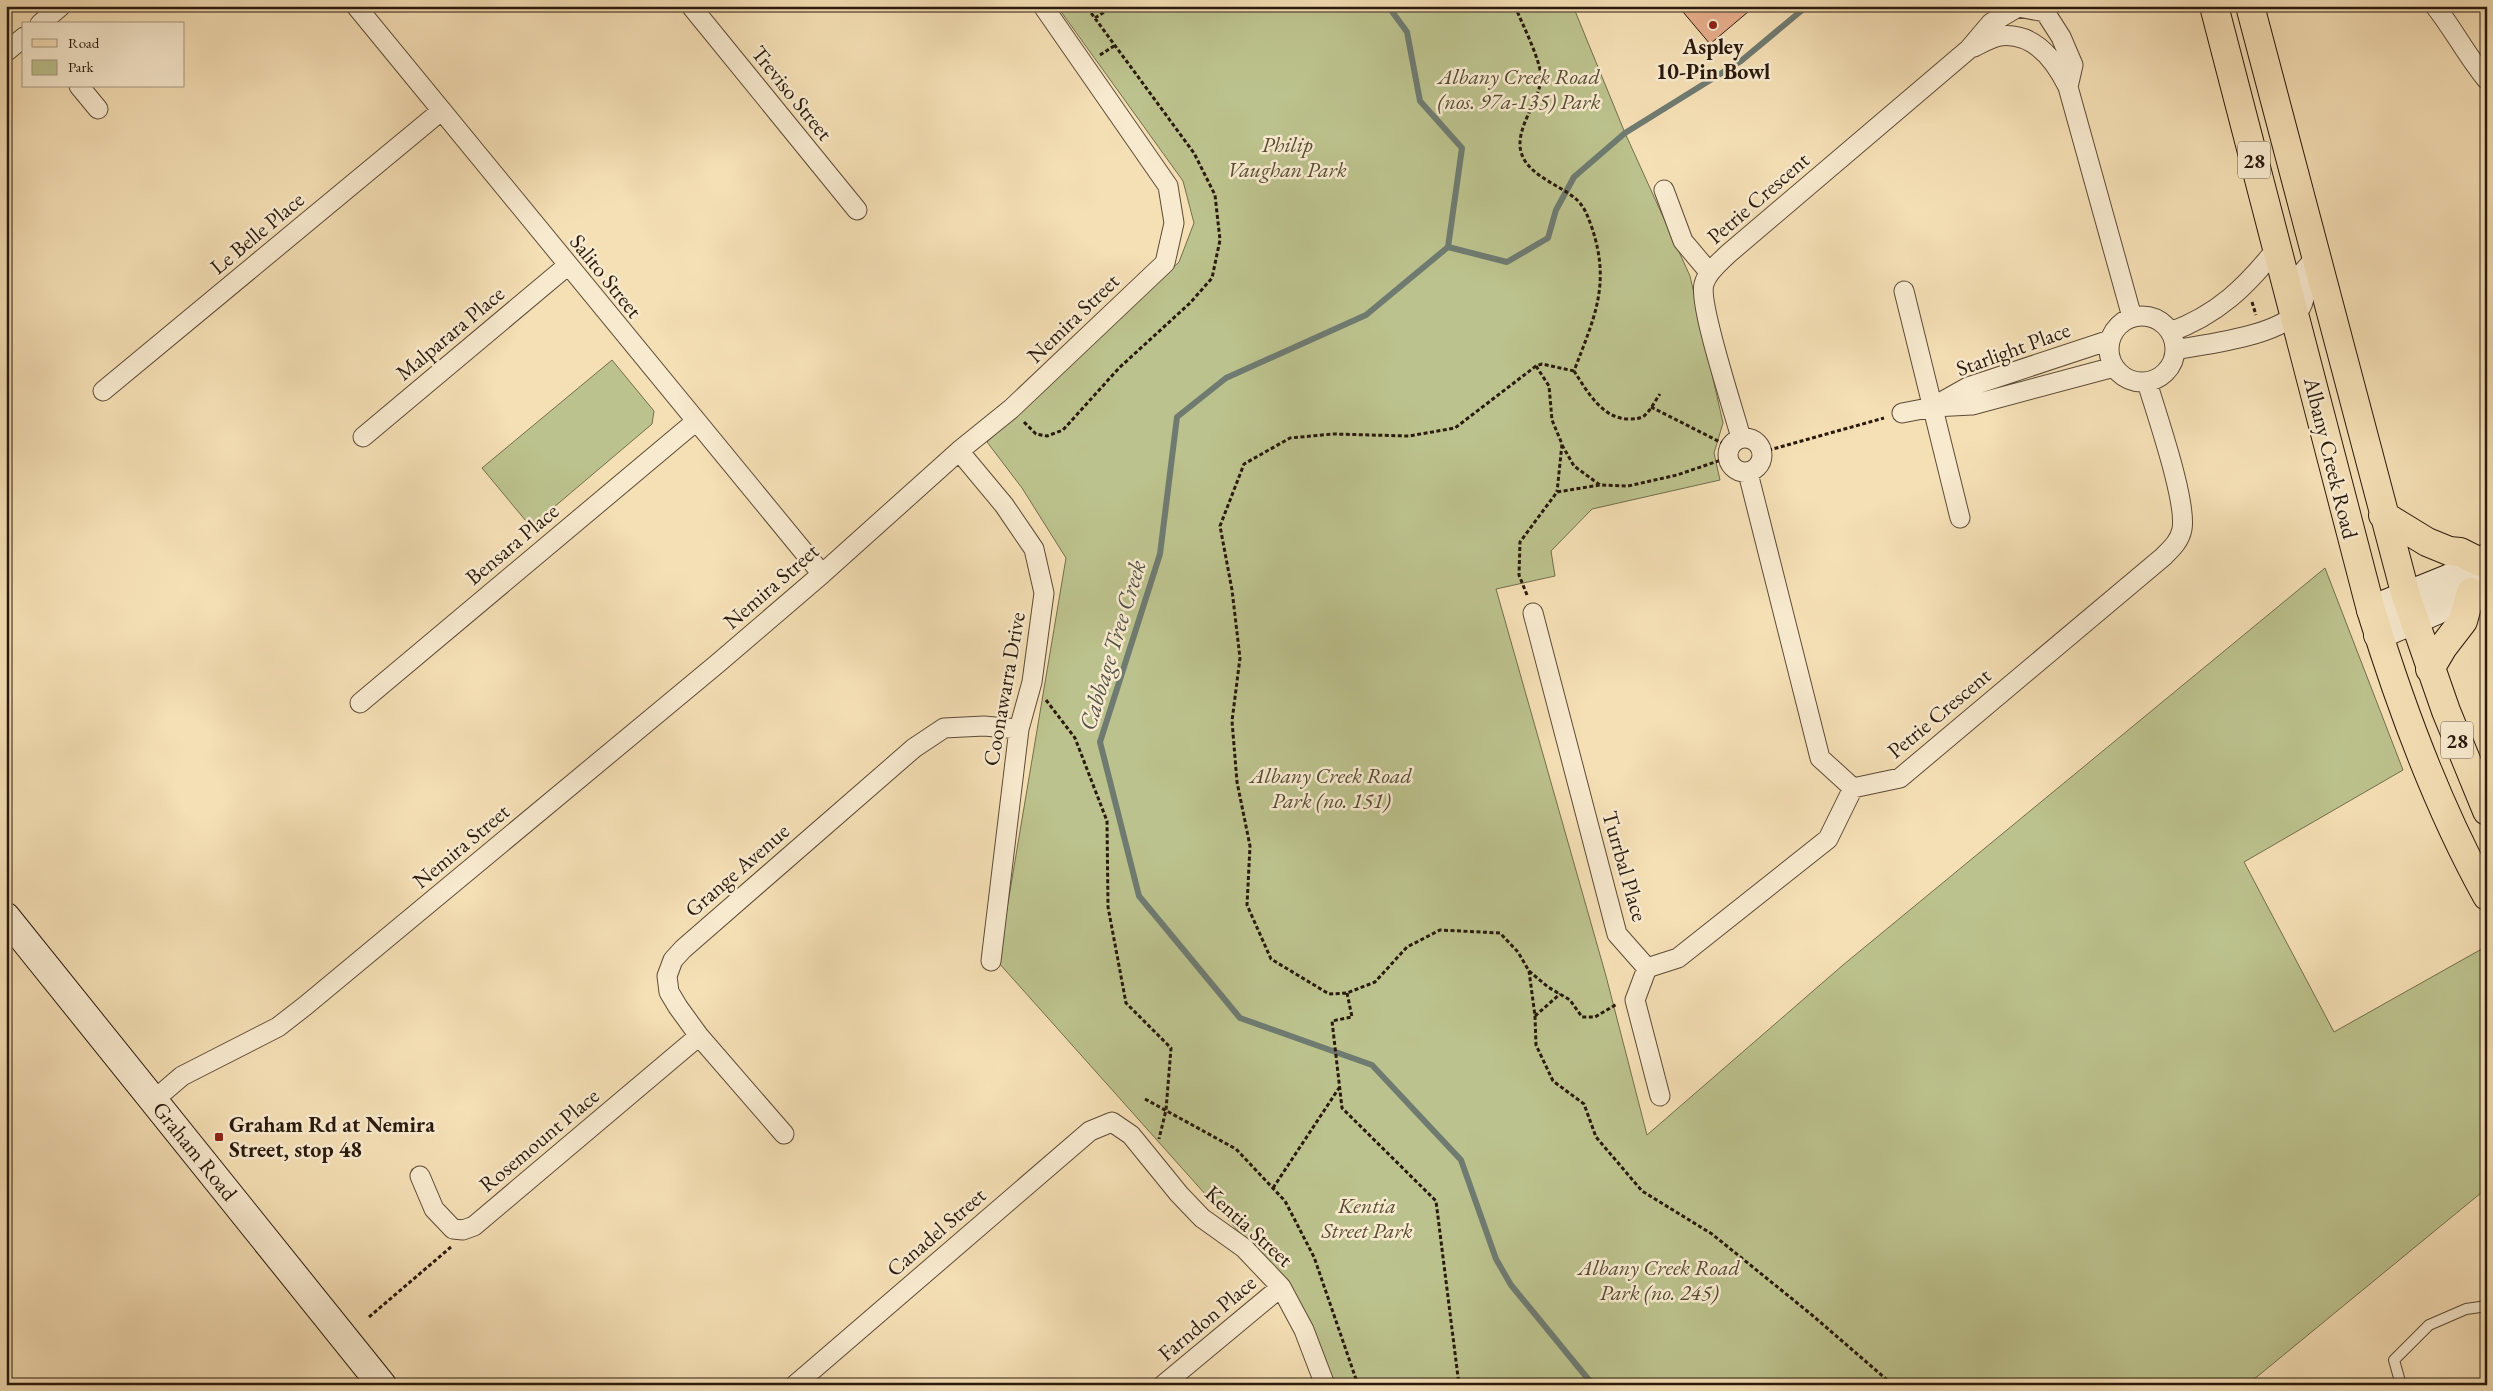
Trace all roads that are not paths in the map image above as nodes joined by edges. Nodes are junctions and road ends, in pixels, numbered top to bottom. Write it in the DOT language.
graph roads {
  1 [pos="61,6"];
  2 [pos="356,6"];
  3 [pos="691,6"];
  4 [pos="1043,6"];
  5 [pos="2214,6"];
  6 [pos="2250,6"];
  7 [pos="2435,6"];
  8 [pos="2046,9"];
  9 [pos="42,22"];
  10 [pos="22,39"];
  11 [pos="1969,49"];
  12 [pos="6,52"];
  13 [pos="2487,80"];
  14 [pos="2068,87"];
  15 [pos="81,88"];
  16 [pos="98,109"];
  17 [pos="441,111"];
  18 [pos="1664,190"];
  19 [pos="857,210"];
  20 [pos="2276,248"];
  21 [pos="2315,258"];
  22 [pos="567,266"];
  23 [pos="1710,272"];
  24 [pos="1904,291"];
  25 [pos="2294,315"];
  26 [pos="2132,317"];
  27 [pos="2110,340"];
  28 [pos="2173,341"];
  29 [pos="2114,367"];
  30 [pos="2147,382"];
  31 [pos="103,391"];
  32 [pos="1933,407"];
  33 [pos="1902,413"];
  34 [pos="695,422"];
  35 [pos="363,437"];
  36 [pos="1733,447"];
  37 [pos="959,451"];
  38 [pos="1748,473"];
  39 [pos="2383,515"];
  40 [pos="1960,518"];
  41 [pos="822,574"];
  42 [pos="2481,574"];
  43 [pos="2410,608"];
  44 [pos="1533,613"];
  45 [pos="2375,623"];
  46 [pos="2430,669"];
  47 [pos="360,703"];
  48 [pos="1019,729"];
  49 [pos="1853,788"];
  50 [pos="2487,811"];
  51 [pos="2487,896"];
  52 [pos="6,917"];
  53 [pos="991,961"];
  54 [pos="1647,968"];
  55 [pos="699,1036"];
  56 [pos="1660,1096"];
  57 [pos="154,1100"];
  58 [pos="1112,1122"];
  59 [pos="784,1134"];
  60 [pos="420,1176"];
  61 [pos="1281,1287"];
  62 [pos="2487,1306"];
  63 [pos="382,1385"];
  64 [pos="795,1385"];
  65 [pos="1163,1385"];
  66 [pos="1325,1385"];
  67 [pos="2401,1385"];
  1 -- 9 [label="street"];
  2 -- 17 [label="street, Salito Street"];
  3 -- 19 [label="street, Treviso Street"];
  4 -- 37 [label="street, Nemira Street"];
  5 -- 20 [label="main road, Albany Creek Road / 28"];
  6 -- 21 [label="main road, Albany Creek Road / 28"];
  7 -- 13 [label="street"];
  8 -- 11 [label="street, Petrie Crescent"];
  8 -- 14 [label="street, Petrie Crescent"];
  10 -- 12 [label="street"];
  11 -- 14 [label="street, Petrie Crescent"];
  11 -- 23 [label="street, Petrie Crescent"];
  14 -- 26 [label="street, Petrie Crescent"];
  15 -- 16 [label="street"];
  17 -- 22 [label="street, Salito Street"];
  17 -- 31 [label="street, Le Belle Place"];
  18 -- 23 [label="street"];
  20 -- 25 [label="main road, Albany Creek Road / 28"];
  20 -- 28 [label="street"];
  21 -- 25 [label="street"];
  21 -- 39 [label="main road, Albany Creek Road / 28"];
  22 -- 34 [label="street, Salito Street"];
  22 -- 35 [label="street, Malparara Place"];
  23 -- 36 [label="street, Petrie Crescent"];
  24 -- 32 [label="street, Starlight Place"];
  25 -- 28 [label="street"];
  25 -- 45 [label="main road, Albany Creek Road / 28"];
  26 -- 27 [label="street"];
  26 -- 28 [label="street"];
  27 -- 29 [label="street"];
  27 -- 32 [label="street, Starlight Place"];
  28 -- 30 [label="street"];
  29 -- 30 [label="street"];
  29 -- 32 [label="street, Starlight Place"];
  30 -- 49 [label="street, Petrie Crescent"];
  32 -- 33 [label="street, Starlight Place"];
  32 -- 40 [label="street, Starlight Place"];
  34 -- 41 [label="street, Salito Street"];
  34 -- 47 [label="street, Bensara Place"];
  36 -- 38 [label="street"];
  36 -- 38 [label="street"];
  37 -- 41 [label="street, Nemira Street"];
  37 -- 48 [label="street, Coonawarra Drive"];
  38 -- 49 [label="street"];
  39 -- 42 [label="main road"];
  39 -- 43 [label="main road, Albany Creek Road / 28"];
  41 -- 57 [label="street, Nemira Street"];
  42 -- 43 [label="street"];
  42 -- 46 [label="main road"];
  43 -- 45 [label="street"];
  43 -- 46 [label="main road, Albany Creek Road / 28"];
  44 -- 54 [label="street, Turrbal Place"];
  45 -- 51 [label="main road, Albany Creek Road / 28"];
  46 -- 50 [label="main road, Albany Creek Road / 28"];
  48 -- 53 [label="street, Coonawarra Drive"];
  48 -- 55 [label="street, Grange Avenue"];
  49 -- 54 [label="street"];
  52 -- 57 [label="street, Graham Road"];
  54 -- 56 [label="street"];
  55 -- 59 [label="street, Grange Avenue"];
  55 -- 60 [label="street, Rosemount Place"];
  57 -- 63 [label="street, Graham Road"];
  58 -- 61 [label="street, Kentia Street"];
  58 -- 64 [label="street, Canadel Street"];
  61 -- 65 [label="street, Farndon Place"];
  61 -- 66 [label="street, Kentia Street"];
  62 -- 67 [label="lane"];
}
